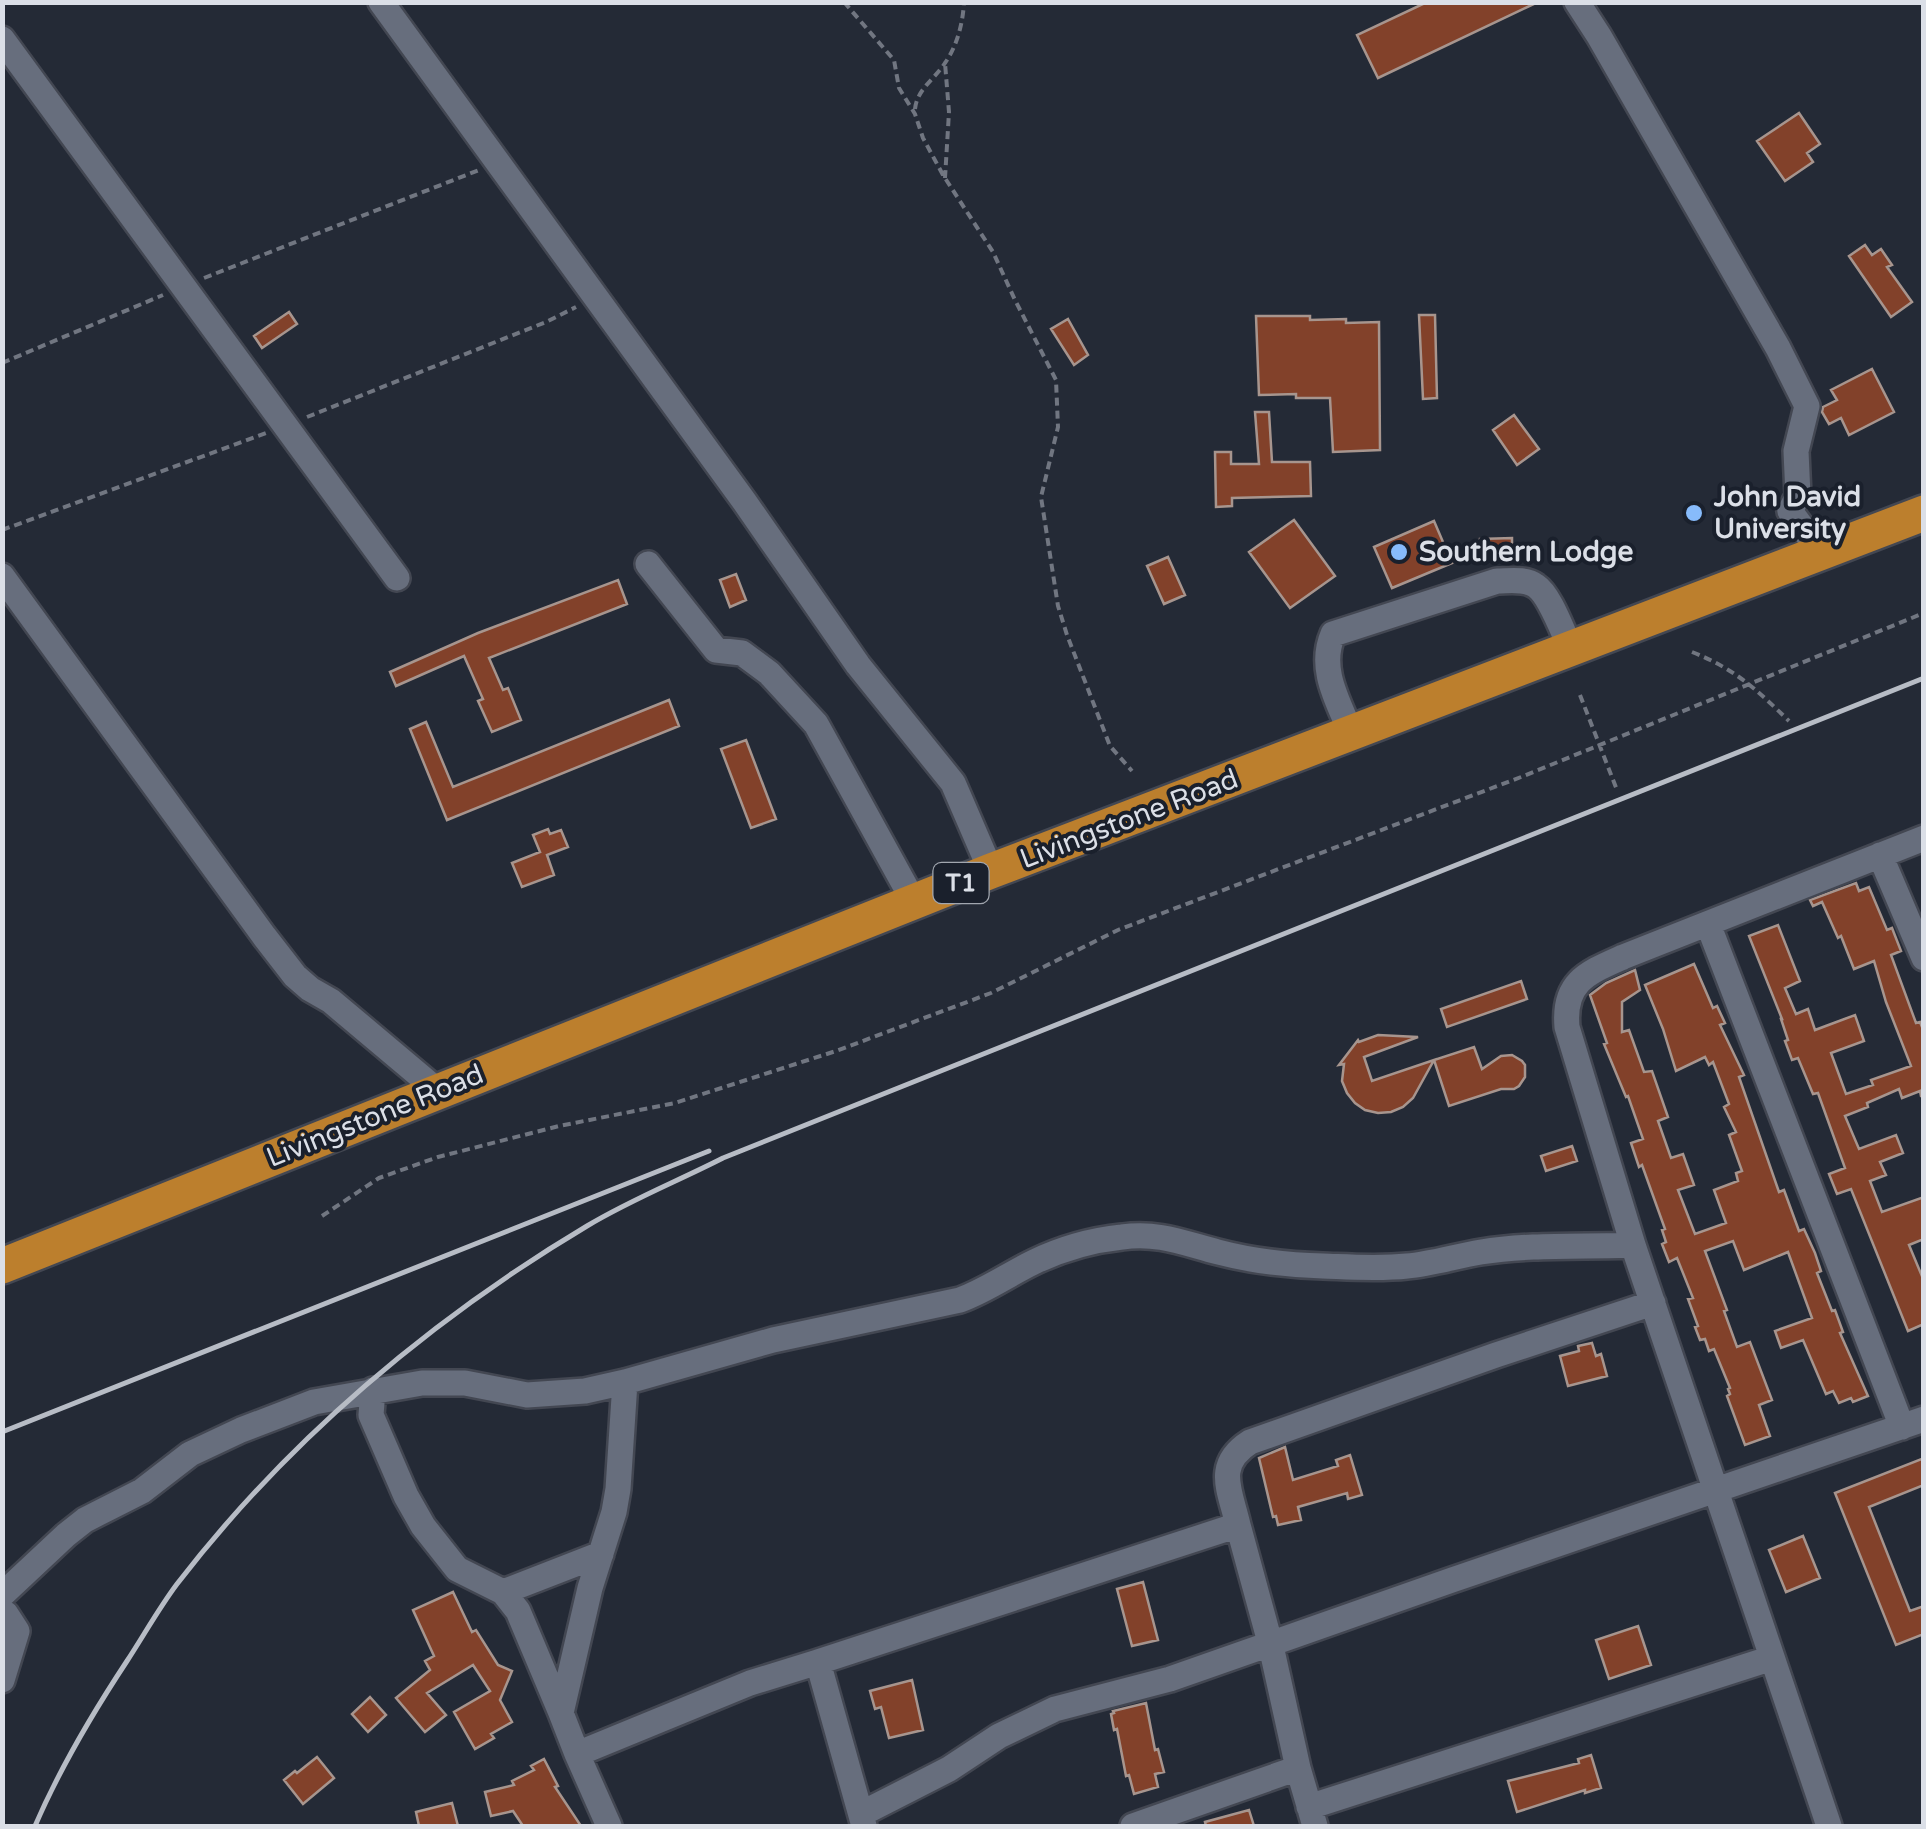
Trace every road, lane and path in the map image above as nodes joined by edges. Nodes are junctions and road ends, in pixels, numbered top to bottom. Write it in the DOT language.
graph roads {
  1 [pos="381,2"];
  2 [pos="844,2"];
  3 [pos="964,2"];
  4 [pos="1577,2"];
  5 [pos="2,39"];
  6 [pos="946,63"];
  7 [pos="915,114"];
  8 [pos="498,162"];
  9 [pos="945,178"];
  10 [pos="184,286"];
  11 [pos="2,363"];
  12 [pos="1924,512"];
  13 [pos="1821,554"];
  14 [pos="648,564"];
  15 [pos="2,576"];
  16 [pos="396,578"];
  17 [pos="1924,613"];
  18 [pos="1571,648"];
  19 [pos="1692,652"];
  20 [pos="1750,684"];
  21 [pos="1580,695"];
  22 [pos="1789,721"];
  23 [pos="1351,734"];
  24 [pos="1600,745"];
  25 [pos="1132,771"];
  26 [pos="1617,790"];
  27 [pos="1924,838"];
  28 [pos="1880,856"];
  29 [pos="991,871"];
  30 [pos="914,902"];
  31 [pos="1708,924"];
  32 [pos="1924,958"];
  33 [pos="438,1091"];
  34 [pos="322,1216"];
  35 [pos="1633,1245"];
  36 [pos="2,1266"];
  37 [pos="1653,1303"];
  38 [pos="625,1382"];
  39 [pos="373,1390"];
  40 [pos="1913,1423"];
  41 [pos="1716,1491"];
  42 [pos="1238,1525"];
  43 [pos="600,1554"];
  44 [pos="28,1571"];
  45 [pos="503,1592"];
  46 [pos="2,1595"];
  47 [pos="10,1622"];
  48 [pos="1271,1646"];
  49 [pos="1772,1658"];
  50 [pos="818,1662"];
  51 [pos="2,1680"];
  52 [pos="561,1713"];
  53 [pos="576,1754"];
  54 [pos="1298,1768"];
  55 [pos="1312,1817"];
  56 [pos="863,1820"];
  57 [pos="609,1826"];
  58 [pos="1133,1826"];
  59 [pos="1830,1826"];
  1 -- 8 [label="street"];
  2 -- 7 [label="path"];
  3 -- 6 [label="path"];
  4 -- 13 [label="street"];
  5 -- 10 [label="street"];
  6 -- 7 [label="path"];
  6 -- 9 [label="path"];
  7 -- 9 [label="path"];
  8 -- 10 [label="path"];
  8 -- 29 [label="street"];
  9 -- 25 [label="path"];
  10 -- 11 [label="path"];
  10 -- 16 [label="street"];
  12 -- 13 [label="highway, Livingstone Road / T1"];
  13 -- 18 [label="highway, Livingstone Road / T1"];
  14 -- 30 [label="street"];
  15 -- 33 [label="street"];
  17 -- 20 [label="path"];
  18 -- 23 [label="highway, Livingstone Road / T1"];
  18 -- 23 [label="street"];
  19 -- 20 [label="path"];
  20 -- 22 [label="path"];
  20 -- 24 [label="path"];
  21 -- 24 [label="path"];
  23 -- 29 [label="highway, Livingstone Road / T1"];
  24 -- 26 [label="path"];
  24 -- 34 [label="path"];
  27 -- 28 [label="street"];
  28 -- 31 [label="street"];
  28 -- 32 [label="street"];
  29 -- 30 [label="highway, Livingstone Road / T1"];
  30 -- 33 [label="highway, Livingstone Road / T1"];
  31 -- 35 [label="street"];
  31 -- 40 [label="street"];
  33 -- 36 [label="highway, Livingstone Road / T1"];
  35 -- 37 [label="street"];
  35 -- 38 [label="street"];
  37 -- 41 [label="street"];
  37 -- 42 [label="street"];
  38 -- 39 [label="street"];
  38 -- 43 [label="street"];
  39 -- 44 [label="street"];
  39 -- 45 [label="street"];
  40 -- 41 [label="street"];
  41 -- 48 [label="street"];
  41 -- 49 [label="street"];
  42 -- 48 [label="street"];
  42 -- 50 [label="street"];
  43 -- 45 [label="street"];
  43 -- 52 [label="street"];
  44 -- 46 [label="street"];
  44 -- 47 [label="street"];
  45 -- 52 [label="street"];
  47 -- 51 [label="street"];
  48 -- 54 [label="street"];
  48 -- 56 [label="street"];
  49 -- 55 [label="street"];
  49 -- 59 [label="street"];
  50 -- 53 [label="street"];
  50 -- 56 [label="street"];
  52 -- 53 [label="street"];
  53 -- 57 [label="street"];
  54 -- 55 [label="street"];
  54 -- 58 [label="street"];
}
